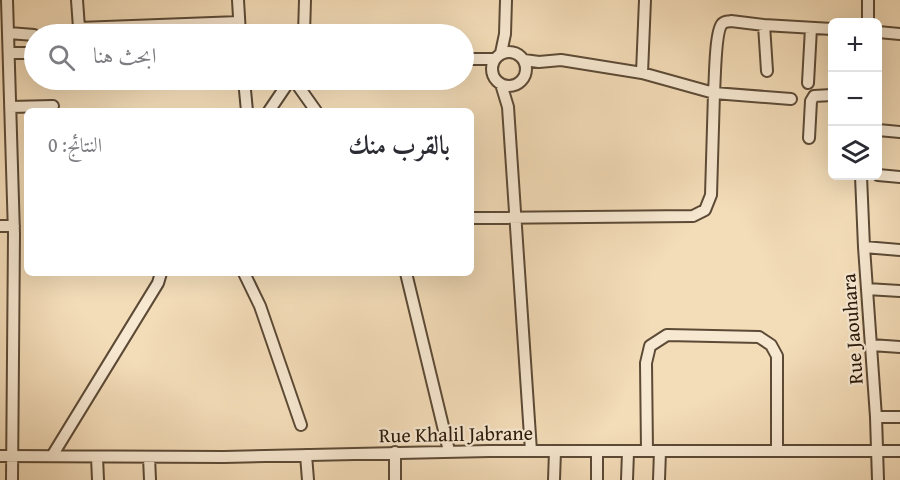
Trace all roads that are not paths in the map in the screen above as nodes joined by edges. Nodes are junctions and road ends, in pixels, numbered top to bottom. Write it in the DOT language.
graph roads {
  1 [pos="7,0"];
  2 [pos="77,0"];
  3 [pos="238,0"];
  4 [pos="304,0"];
  5 [pos="506,0"];
  6 [pos="645,0"];
  7 [pos="868,0"];
  8 [pos="868,18"];
  9 [pos="239,22"];
  10 [pos="75,24"];
  11 [pos="202,24"];
  12 [pos="304,24"];
  13 [pos="764,25"];
  14 [pos="811,28"];
  15 [pos="828,29"];
  16 [pos="882,32"];
  17 [pos="9,33"];
  18 [pos="24,34"];
  19 [pos="900,34"];
  20 [pos="24,54"];
  21 [pos="502,54"];
  22 [pos="6,56"];
  23 [pos="474,59"];
  24 [pos="474,64"];
  25 [pos="525,66"];
  26 [pos="766,71"];
  27 [pos="642,73"];
  28 [pos="492,74"];
  29 [pos="808,83"];
  30 [pos="501,84"];
  31 [pos="514,85"];
  32 [pos="5,86"];
  33 [pos="245,90"];
  34 [pos="285,90"];
  35 [pos="300,90"];
  36 [pos="714,93"];
  37 [pos="828,95"];
  38 [pos="791,99"];
  39 [pos="53,106"];
  40 [pos="10,107"];
  41 [pos="508,107"];
  42 [pos="247,108"];
  43 [pos="271,108"];
  44 [pos="314,108"];
  45 [pos="882,130"];
  46 [pos="5,131"];
  47 [pos="900,132"];
  48 [pos="809,138"];
  49 [pos="882,175"];
  50 [pos="900,177"];
  51 [pos="861,180"];
  52 [pos="0,182"];
  53 [pos="13,182"];
  54 [pos="474,218"];
  55 [pos="515,218"];
  56 [pos="0,226"];
  57 [pos="14,230"];
  58 [pos="24,233"];
  59 [pos="864,248"];
  60 [pos="900,250"];
  61 [pos="245,276"];
  62 [pos="406,276"];
  63 [pos="159,278"];
  64 [pos="867,289"];
  65 [pos="900,291"];
  66 [pos="872,345"];
  67 [pos="900,347"];
  68 [pos="876,417"];
  69 [pos="900,417"];
  70 [pos="301,425"];
  71 [pos="449,451"];
  72 [pos="531,451"];
  73 [pos="555,451"];
  74 [pos="647,451"];
  75 [pos="660,451"];
  76 [pos="777,451"];
  77 [pos="876,451"];
  78 [pos="395,452"];
  79 [pos="597,452"];
  80 [pos="628,452"];
  81 [pos="900,452"];
  82 [pos="306,455"];
  83 [pos="0,456"];
  84 [pos="13,456"];
  85 [pos="52,456"];
  86 [pos="97,457"];
  87 [pos="149,457"];
  88 [pos="12,480"];
  89 [pos="98,480"];
  90 [pos="150,480"];
  91 [pos="308,480"];
  92 [pos="395,480"];
  93 [pos="554,480"];
  94 [pos="597,480"];
  95 [pos="627,480"];
  96 [pos="659,480"];
  97 [pos="878,480"];
  1 -- 17 [label="street"];
  2 -- 10 [label="street"];
  3 -- 9 [label="street"];
  4 -- 12 [label="street"];
  5 -- 21 [label="street"];
  6 -- 27 [label="street"];
  7 -- 8 [label="street"];
  9 -- 11 [label="street"];
  13 -- 14 [label="street"];
  13 -- 26 [label="street"];
  13 -- 36 [label="street"];
  14 -- 15 [label="street"];
  14 -- 29 [label="street"];
  16 -- 19 [label="street"];
  17 -- 18 [label="street"];
  17 -- 22 [label="street"];
  20 -- 22 [label="street"];
  21 -- 23 [label="street"];
  21 -- 25 [label="street"];
  21 -- 28 [label="street"];
  22 -- 32 [label="street"];
  24 -- 28 [label="street"];
  25 -- 27 [label="street"];
  25 -- 31 [label="street"];
  27 -- 36 [label="street"];
  28 -- 30 [label="street"];
  30 -- 31 [label="street"];
  30 -- 41 [label="street"];
  31 -- 41 [label="street"];
  32 -- 40 [label="street"];
  33 -- 42 [label="street"];
  34 -- 43 [label="street"];
  35 -- 44 [label="street"];
  36 -- 38 [label="street"];
  36 -- 55 [label="street"];
  37 -- 48 [label="street"];
  39 -- 40 [label="street"];
  40 -- 46 [label="street"];
  41 -- 55 [label="street"];
  45 -- 47 [label="street"];
  46 -- 53 [label="street"];
  49 -- 50 [label="street"];
  51 -- 59 [label="street, Rue Jaouhara"];
  52 -- 53 [label="street"];
  53 -- 57 [label="street"];
  54 -- 55 [label="street"];
  55 -- 72 [label="street"];
  56 -- 57 [label="street"];
  57 -- 58 [label="street"];
  57 -- 84 [label="street"];
  59 -- 60 [label="street"];
  59 -- 64 [label="street, Rue Jaouhara"];
  61 -- 70 [label="street"];
  62 -- 71 [label="street"];
  63 -- 85 [label="street"];
  64 -- 65 [label="street"];
  64 -- 66 [label="street, Rue Jaouhara"];
  66 -- 67 [label="street"];
  66 -- 68 [label="street, Rue Jaouhara"];
  68 -- 69 [label="street"];
  68 -- 77 [label="street, Rue Jaouhara"];
  71 -- 72 [label="street, Rue Khalil Jabrane"];
  71 -- 78 [label="street, Rue Khalil Jabrane"];
  72 -- 73 [label="street, Rue Khalil Jabrane"];
  73 -- 79 [label="street, Rue Khalil Jabrane"];
  73 -- 93 [label="street"];
  74 -- 75 [label="street, Rue Khalil Jabrane"];
  74 -- 76 [label="street"];
  74 -- 80 [label="street, Rue Khalil Jabrane"];
  75 -- 76 [label="street, Rue Khalil Jabrane"];
  75 -- 96 [label="street"];
  76 -- 77 [label="street, Rue Khalil Jabrane"];
  77 -- 81 [label="street, Rue Khalil Jabrane"];
  77 -- 97 [label="street, Rue Jaouhara"];
  78 -- 82 [label="street, Rue Khalil Jabrane"];
  78 -- 92 [label="street"];
  79 -- 80 [label="street, Rue Khalil Jabrane"];
  79 -- 94 [label="street"];
  80 -- 95 [label="street"];
  82 -- 87 [label="street, Rue Khalil Jabrane"];
  82 -- 91 [label="street"];
  83 -- 84 [label="street, Rue Khalil Jabrane"];
  84 -- 85 [label="street, Rue Khalil Jabrane"];
  84 -- 88 [label="street"];
  85 -- 86 [label="street, Rue Khalil Jabrane"];
  86 -- 87 [label="street, Rue Khalil Jabrane"];
  86 -- 89 [label="street"];
  87 -- 90 [label="street"];
}
